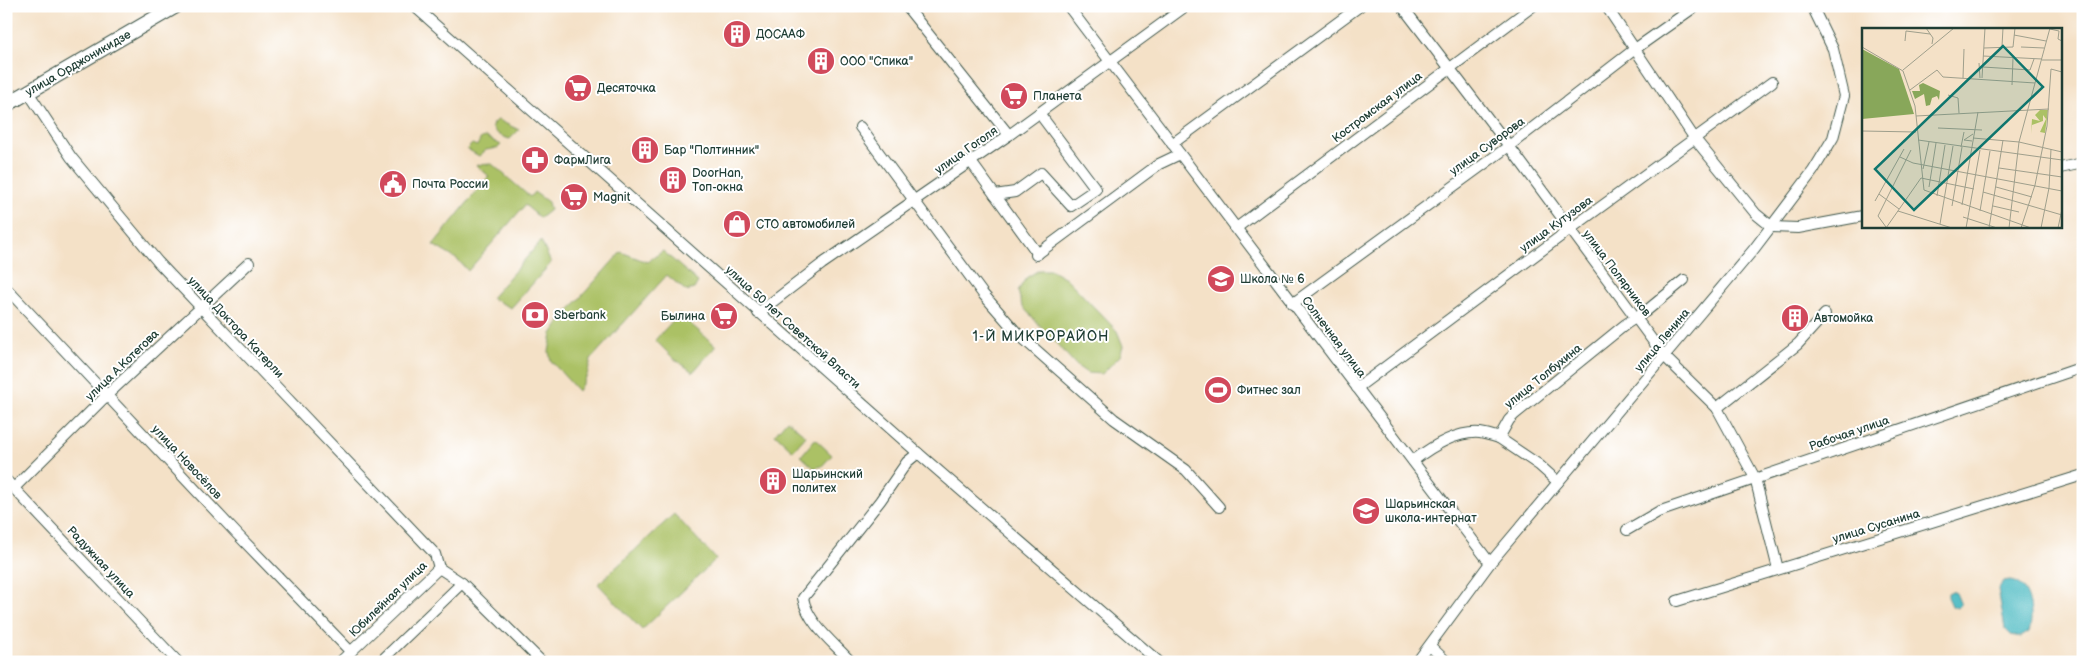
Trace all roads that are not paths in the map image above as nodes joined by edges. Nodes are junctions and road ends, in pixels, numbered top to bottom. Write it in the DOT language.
graph roads {
  1 [pos="176,6"];
  2 [pos="414,6"];
  3 [pos="906,6"];
  4 [pos="1068,6"];
  5 [pos="1186,6"];
  6 [pos="1360,6"];
  7 [pos="1402,6"];
  8 [pos="1533,6"];
  9 [pos="1606,6"];
  10 [pos="1696,6"];
  11 [pos="1812,6"];
  12 [pos="1635,49"];
  13 [pos="1111,62"];
  14 [pos="1450,68"];
  15 [pos="1772,82"];
  16 [pos="28,92"];
  17 [pos="6,104"];
  18 [pos="1039,113"];
  19 [pos="860,128"];
  20 [pos="1009,136"];
  21 [pos="1695,139"];
  22 [pos="1172,144"];
  23 [pos="1509,146"];
  24 [pos="1180,154"];
  25 [pos="971,162"];
  26 [pos="2083,163"];
  27 [pos="2062,168"];
  28 [pos="995,195"];
  29 [pos="916,200"];
  30 [pos="1862,216"];
  31 [pos="1772,227"];
  32 [pos="1235,229"];
  33 [pos="1569,230"];
  34 [pos="249,263"];
  35 [pos="1684,280"];
  36 [pos="6,288"];
  37 [pos="1292,304"];
  38 [pos="201,307"];
  39 [pos="758,313"];
  40 [pos="1825,314"];
  41 [pos="1636,318"];
  42 [pos="1664,356"];
  43 [pos="2083,367"];
  44 [pos="1357,388"];
  45 [pos="108,394"];
  46 [pos="1717,408"];
  47 [pos="1499,438"];
  48 [pos="918,454"];
  49 [pos="1413,461"];
  50 [pos="2083,476"];
  51 [pos="1755,478"];
  52 [pos="6,480"];
  53 [pos="1558,482"];
  54 [pos="14,488"];
  55 [pos="1219,506"];
  56 [pos="1627,530"];
  57 [pos="1490,563"];
  58 [pos="439,568"];
  59 [pos="1778,569"];
  60 [pos="462,583"];
  61 [pos="1677,601"];
  62 [pos="1430,646"];
  63 [pos="351,652"];
  64 [pos="178,662"];
  65 [pos="340,662"];
  66 [pos="380,662"];
  67 [pos="542,662"];
  68 [pos="852,662"];
  69 [pos="1159,662"];
  70 [pos="1417,662"];
  71 [pos="1447,662"];
  1 -- 16 [label="main road, улица Орджоникидзе"];
  2 -- 39 [label="street, улица 50 лет Советской Власти"];
  3 -- 20 [label="street"];
  4 -- 13 [label="street, Солнечная улица"];
  5 -- 13 [label="street, улица Гоголя"];
  6 -- 22 [label="street"];
  7 -- 14 [label="street, улица Полярников"];
  8 -- 14 [label="street, Костромская улица"];
  9 -- 12 [label="street"];
  10 -- 12 [label="street, улица Суворова"];
  11 -- 31 [label="street, улица Ленина"];
  12 -- 21 [label="street"];
  12 -- 23 [label="street, улица Суворова"];
  13 -- 18 [label="street, улица Гоголя"];
  13 -- 22 [label="street, Солнечная улица"];
  14 -- 23 [label="street, улица Полярников"];
  14 -- 32 [label="street, Костромская улица"];
  15 -- 21 [label="street, улица Кутузова"];
  16 -- 17 [label="main road, улица Орджоникидзе"];
  16 -- 38 [label="street, улица Доктора Катерли"];
  18 -- 20 [label="street, улица Гоголя"];
  18 -- 28 [label="street"];
  19 -- 29 [label="street"];
  20 -- 25 [label="street, улица Гоголя"];
  21 -- 31 [label="street"];
  21 -- 33 [label="street, улица Кутузова"];
  22 -- 24 [label="street, Солнечная улица"];
  23 -- 33 [label="street, улица Полярников"];
  23 -- 37 [label="street, улица Суворова"];
  24 -- 28 [label="street"];
  24 -- 32 [label="street, Солнечная улица"];
  25 -- 28 [label="street"];
  25 -- 29 [label="street, улица Гоголя"];
  26 -- 27 [label="street"];
  29 -- 39 [label="street, улица Гоголя"];
  29 -- 55 [label="street"];
  30 -- 31 [label="street"];
  31 -- 42 [label="street, улица Ленина"];
  32 -- 37 [label="street, Солнечная улица"];
  33 -- 41 [label="street, улица Полярников"];
  33 -- 44 [label="street, улица Кутузова"];
  34 -- 38 [label="street, улица А.Котегова"];
  35 -- 41 [label="street, улица Толбухина"];
  36 -- 45 [label="street, улица Новосёлов"];
  37 -- 44 [label="street, Солнечная улица"];
  38 -- 45 [label="street, улица А.Котегова"];
  38 -- 58 [label="street, улица Доктора Катерли"];
  39 -- 48 [label="street, улица 50 лет Советской Власти"];
  40 -- 46 [label="street"];
  41 -- 42 [label="street, улица Полярников"];
  41 -- 47 [label="street, улица Толбухина"];
  42 -- 46 [label="street, улица Полярников"];
  42 -- 53 [label="street, улица Ленина"];
  43 -- 51 [label="street, Рабочая улица"];
  44 -- 49 [label="street, Солнечная улица"];
  45 -- 54 [label="street, улица А.Котегова"];
  45 -- 63 [label="street, улица Новосёлов"];
  46 -- 51 [label="street, улица Полярников"];
  47 -- 49 [label="street"];
  47 -- 53 [label="street"];
  48 -- 68 [label="street"];
  48 -- 69 [label="street, улица 50 лет Советской Власти"];
  49 -- 57 [label="street, Солнечная улица"];
  50 -- 59 [label="street, улица Сусанина"];
  51 -- 56 [label="street, Рабочая улица"];
  51 -- 59 [label="street, улица Полярников"];
  52 -- 54 [label="street, Радужная улица"];
  53 -- 57 [label="street, улица Ленина"];
  54 -- 64 [label="street, Радужная улица"];
  57 -- 62 [label="street, улица Ленина"];
  58 -- 60 [label="street, Юбилейная улица"];
  58 -- 63 [label="street, Юбилейная улица"];
  59 -- 61 [label="street, улица Сусанина"];
  60 -- 66 [label="street"];
  60 -- 67 [label="street, Юбилейная улица"];
  62 -- 70 [label="street, улица Ленина"];
  62 -- 71 [label="street"];
  63 -- 65 [label="street, Юбилейная улица"];
}
